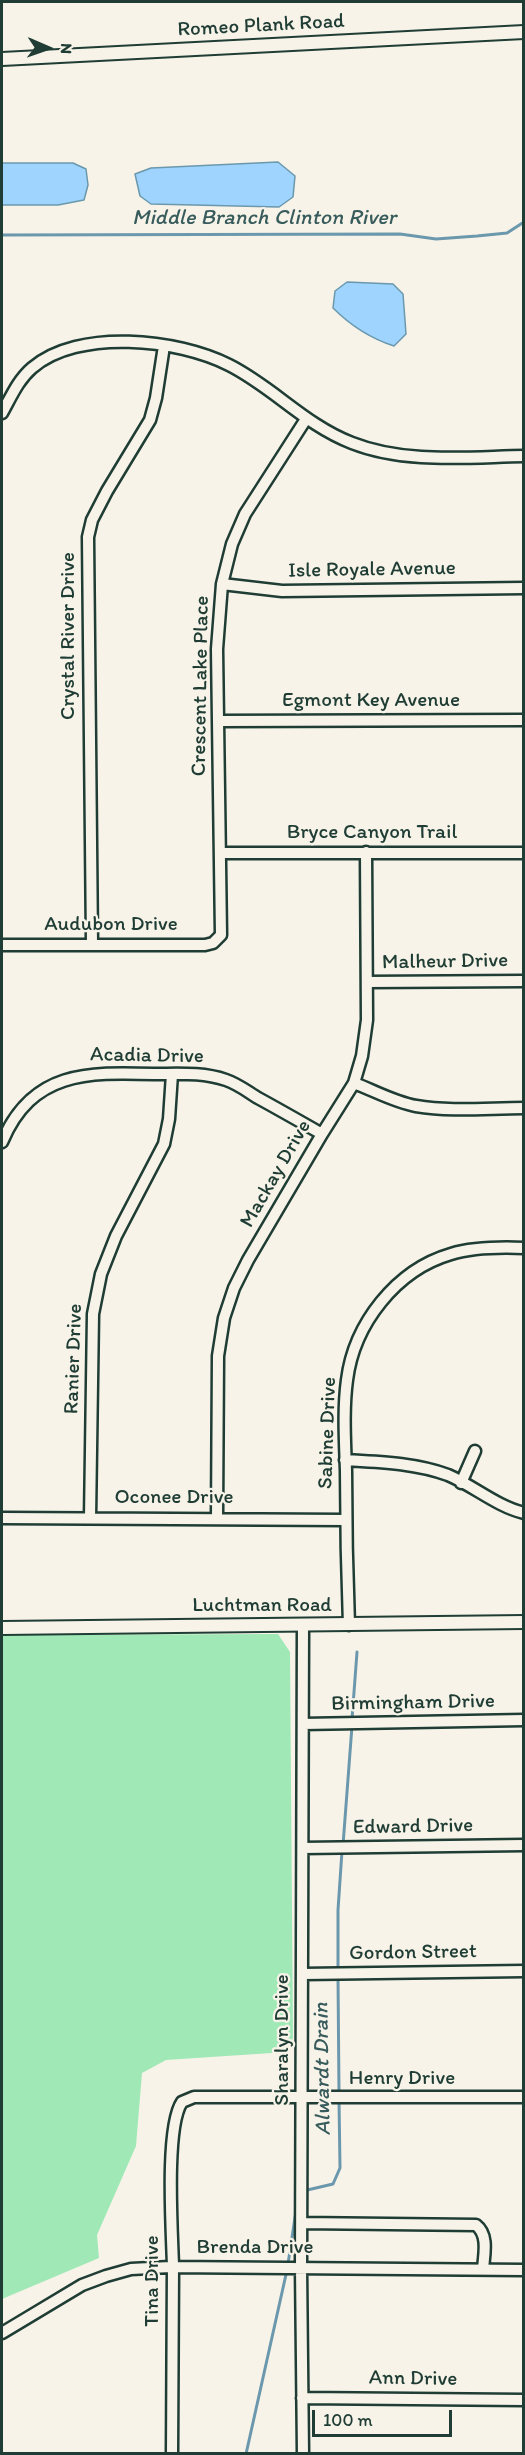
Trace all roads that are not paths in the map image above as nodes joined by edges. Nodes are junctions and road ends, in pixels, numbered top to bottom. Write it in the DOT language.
graph roads {
  1 [pos="524,32"];
  2 [pos="2,59"];
  3 [pos="164,346"];
  4 [pos="2,413"];
  5 [pos="306,419"];
  6 [pos="524,456"];
  7 [pos="222,584"];
  8 [pos="524,588"];
  9 [pos="524,720"];
  10 [pos="219,721"];
  11 [pos="366,852"];
  12 [pos="220,853"];
  13 [pos="524,853"];
  14 [pos="218,939"];
  15 [pos="92,944"];
  16 [pos="2,945"];
  17 [pos="524,981"];
  18 [pos="367,982"];
  19 [pos="172,1074"];
  20 [pos="354,1083"];
  21 [pos="524,1108"];
  22 [pos="2,1115"];
  23 [pos="12,1122"];
  24 [pos="322,1134"];
  25 [pos="2,1142"];
  26 [pos="524,1248"];
  27 [pos="475,1450"];
  28 [pos="345,1460"];
  29 [pos="461,1483"];
  30 [pos="524,1513"];
  31 [pos="2,1518"];
  32 [pos="90,1518"];
  33 [pos="217,1518"];
  34 [pos="346,1520"];
  35 [pos="524,1622"];
  36 [pos="349,1625"];
  37 [pos="303,1626"];
  38 [pos="2,1628"];
  39 [pos="524,1720"];
  40 [pos="303,1724"];
  41 [pos="524,1845"];
  42 [pos="303,1848"];
  43 [pos="524,1971"];
  44 [pos="303,1974"];
  45 [pos="524,2097"];
  46 [pos="303,2099"];
  47 [pos="178,2108"];
  48 [pos="302,2223"];
  49 [pos="173,2267"];
  50 [pos="301,2268"];
  51 [pos="483,2269"];
  52 [pos="524,2270"];
  53 [pos="2,2333"];
  54 [pos="302,2398"];
  55 [pos="524,2400"];
  56 [pos="172,2454"];
  57 [pos="303,2454"];
  1 -- 2 [label="street, Romeo Plank Road"];
  3 -- 4 [label="street"];
  3 -- 5 [label="street"];
  3 -- 15 [label="street, Crystal River Drive"];
  5 -- 6 [label="street"];
  5 -- 7 [label="street, Crescent Lake Place"];
  7 -- 8 [label="street, Isle Royale Avenue"];
  7 -- 10 [label="street, Crescent Lake Place"];
  9 -- 10 [label="street, Egmont Key Avenue"];
  10 -- 12 [label="street, Crescent Lake Place"];
  11 -- 12 [label="street, Bryce Canyon Trail"];
  11 -- 13 [label="street, Bryce Canyon Trail"];
  11 -- 18 [label="street, Mackay Drive"];
  12 -- 14 [label="street, Crescent Lake Place"];
  14 -- 15 [label="street, Audubon Drive"];
  15 -- 16 [label="street, Audubon Drive"];
  17 -- 18 [label="street, Malheur Drive"];
  18 -- 20 [label="street, Mackay Drive"];
  19 -- 23 [label="street, Acadia Drive"];
  19 -- 24 [label="street, Acadia Drive"];
  19 -- 32 [label="street, Ranier Drive"];
  20 -- 21 [label="street"];
  20 -- 24 [label="street, Mackay Drive"];
  22 -- 23 [label="street"];
  23 -- 25 [label="street, Acadia Drive"];
  24 -- 33 [label="street, Mackay Drive"];
  26 -- 28 [label="street, Sabine Drive"];
  27 -- 29 [label="street"];
  28 -- 29 [label="street"];
  28 -- 34 [label="street, Sabine Drive"];
  29 -- 30 [label="street"];
  31 -- 32 [label="street, Oconee Drive"];
  32 -- 33 [label="street, Oconee Drive"];
  33 -- 34 [label="street, Oconee Drive"];
  34 -- 36 [label="street, Sabine Drive"];
  35 -- 36 [label="street, Luchtman Road"];
  36 -- 37 [label="street, Luchtman Road"];
  37 -- 38 [label="street, Luchtman Road"];
  37 -- 40 [label="street, Sharalyn Drive"];
  39 -- 40 [label="street, Birmingham Drive"];
  40 -- 42 [label="street, Sharalyn Drive"];
  41 -- 42 [label="street, Edward Drive"];
  42 -- 44 [label="street, Sharalyn Drive"];
  43 -- 44 [label="street, Gordon Street"];
  44 -- 46 [label="street, Sharalyn Drive"];
  45 -- 46 [label="street, Henry Drive"];
  46 -- 47 [label="street, Henry Drive"];
  46 -- 48 [label="street, Sharalyn Drive"];
  47 -- 49 [label="street, Tina Drive"];
  48 -- 50 [label="street, Sharalyn Drive"];
  48 -- 51 [label="street"];
  49 -- 50 [label="street, Brenda Drive"];
  49 -- 53 [label="street, Brenda Drive"];
  49 -- 56 [label="street, Tina Drive"];
  50 -- 51 [label="street, Brenda Drive"];
  50 -- 54 [label="street, Sharalyn Drive"];
  51 -- 52 [label="street, Brenda Drive"];
  54 -- 55 [label="street, Ann Drive"];
  54 -- 57 [label="street, Sharalyn Drive"];
}
